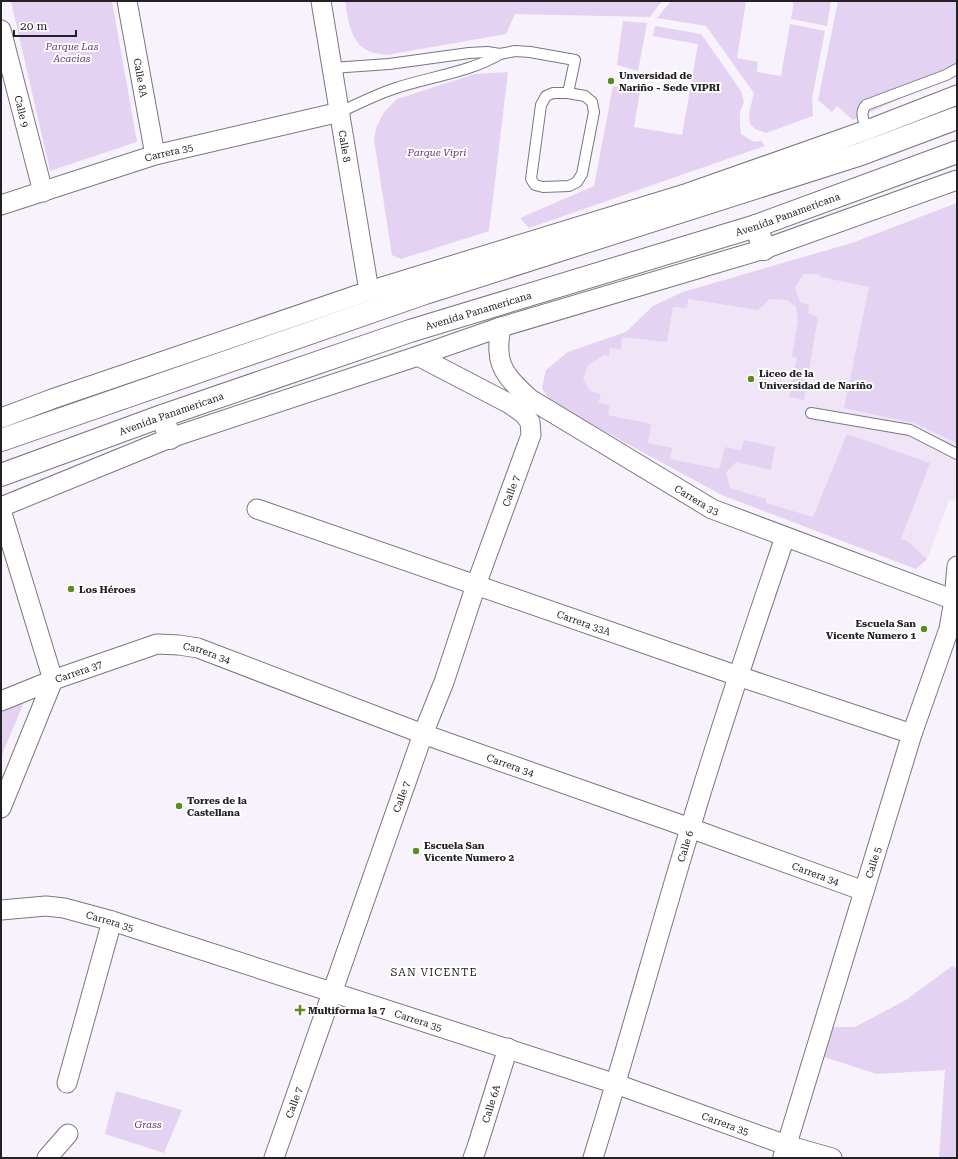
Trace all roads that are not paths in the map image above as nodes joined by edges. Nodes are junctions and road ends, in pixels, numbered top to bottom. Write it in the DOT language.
graph roads {
  1 [pos="127,1"];
  2 [pos="321,1"];
  3 [pos="1,30"];
  4 [pos="500,54"];
  5 [pos="332,68"];
  6 [pos="957,69"];
  7 [pos="568,93"];
  8 [pos="957,95"];
  9 [pos="340,112"];
  10 [pos="957,118"];
  11 [pos="867,130"];
  12 [pos="957,152"];
  13 [pos="155,155"];
  14 [pos="957,180"];
  15 [pos="43,192"];
  16 [pos="1,205"];
  17 [pos="756,226"];
  18 [pos="764,249"];
  19 [pos="369,291"];
  20 [pos="501,327"];
  21 [pos="418,356"];
  22 [pos="811,414"];
  23 [pos="162,416"];
  24 [pos="1,418"];
  25 [pos="170,438"];
  26 [pos="1,440"];
  27 [pos="957,454"];
  28 [pos="1,475"];
  29 [pos="1,507"];
  30 [pos="257,509"];
  31 [pos="1,510"];
  32 [pos="785,537"];
  33 [pos="957,566"];
  34 [pos="476,585"];
  35 [pos="956,600"];
  36 [pos="157,644"];
  37 [pos="738,676"];
  38 [pos="53,680"];
  39 [pos="1,700"];
  40 [pos="423,734"];
  41 [pos="912,734"];
  42 [pos="1,808"];
  43 [pos="690,828"];
  44 [pos="864,891"];
  45 [pos="1,910"];
  46 [pos="112,921"];
  47 [pos="332,992"];
  48 [pos="508,1048"];
  49 [pos="67,1083"];
  50 [pos="616,1084"];
  51 [pos="68,1134"];
  52 [pos="784,1152"];
  53 [pos="47,1158"];
  54 [pos="274,1158"];
  55 [pos="472,1158"];
  56 [pos="593,1158"];
  57 [pos="832,1158"];
  1 -- 13 [label="street, Calle 8A"];
  2 -- 5 [label="street, Calle 8"];
  3 -- 15 [label="street, Calle 9"];
  4 -- 5 [label="lane"];
  4 -- 7 [label="lane"];
  4 -- 9 [label="lane"];
  5 -- 9 [label="street, Calle 8"];
  6 -- 11 [label="lane"];
  7 -- 7 [label="lane"];
  8 -- 11 [label="street"];
  9 -- 13 [label="street, Carrera 35"];
  9 -- 19 [label="street, Calle 8"];
  10 -- 26 [label="main road"];
  11 -- 19 [label="street"];
  12 -- 17 [label="main road, Avenida Panamericana"];
  13 -- 15 [label="street, Carrera 35"];
  14 -- 18 [label="street"];
  15 -- 16 [label="street, Carrera 35"];
  17 -- 18 [label="main road"];
  17 -- 23 [label="main road, Avenida Panamericana"];
  18 -- 20 [label="street"];
  19 -- 24 [label="street"];
  20 -- 21 [label="street"];
  20 -- 32 [label="street, Carrera 33"];
  21 -- 25 [label="street"];
  21 -- 34 [label="street, Calle 7"];
  22 -- 27 [label="lane"];
  23 -- 25 [label="main road"];
  23 -- 28 [label="main road, Avenida Panamericana"];
  25 -- 29 [label="street"];
  30 -- 34 [label="street, Carrera 33A"];
  31 -- 38 [label="street"];
  32 -- 35 [label="street, Carrera 33"];
  32 -- 37 [label="street, Calle 6"];
  33 -- 35 [label="street, Calle 5"];
  34 -- 37 [label="street, Carrera 33A"];
  34 -- 40 [label="street, Calle 7"];
  35 -- 41 [label="street, Calle 5"];
  36 -- 38 [label="street, Carrera 37"];
  36 -- 40 [label="street, Carrera 34"];
  37 -- 41 [label="street, Carrera 33A"];
  37 -- 43 [label="street, Calle 6"];
  38 -- 39 [label="street, Carrera 37"];
  38 -- 42 [label="street"];
  40 -- 43 [label="street, Carrera 34"];
  40 -- 47 [label="street, Calle 7"];
  41 -- 44 [label="street, Calle 5"];
  43 -- 44 [label="street, Carrera 34"];
  43 -- 50 [label="street, Calle 6"];
  44 -- 52 [label="street, Calle 5"];
  45 -- 46 [label="street, Carrera 35"];
  46 -- 47 [label="street, Carrera 35"];
  46 -- 49 [label="street"];
  47 -- 48 [label="street, Carrera 35"];
  47 -- 54 [label="street, Calle 7"];
  48 -- 50 [label="street, Carrera 35"];
  48 -- 55 [label="street, Calle 6A"];
  50 -- 52 [label="street, Carrera 35"];
  50 -- 56 [label="street, Calle 6"];
  51 -- 53 [label="street"];
  52 -- 57 [label="street, Carrera 35"];
}
